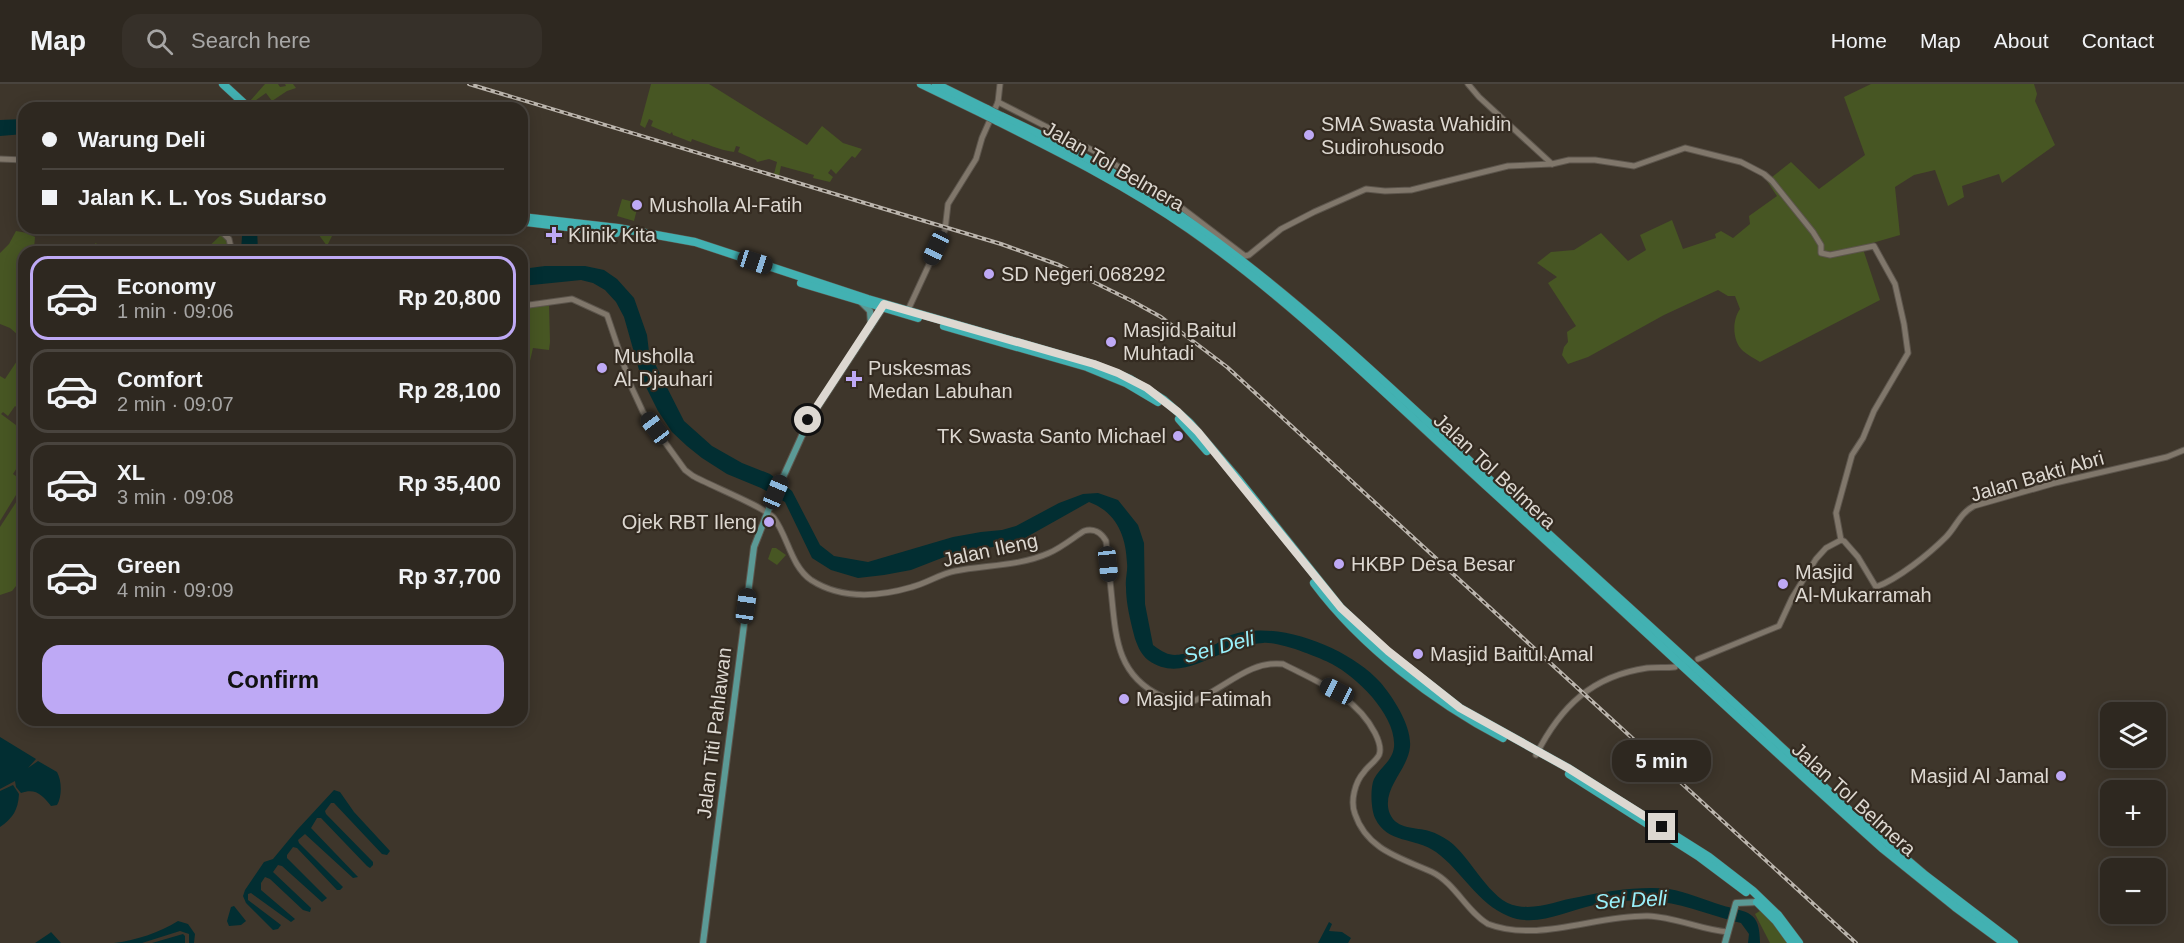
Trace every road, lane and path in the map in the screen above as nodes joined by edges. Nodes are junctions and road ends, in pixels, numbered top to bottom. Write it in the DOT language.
graph roads {
  1 [pos="218,84"];
  2 [pos="223,84"];
  3 [pos="921,84"];
  4 [pos="936,84"];
  5 [pos="1000,84"];
  6 [pos="1468,84"];
  7 [pos="234,102"];
  8 [pos="242,102"];
  9 [pos="998,102"];
  10 [pos="985,112"];
  11 [pos="999,118"];
  12 [pos="0,159"];
  13 [pos="18,160"];
  14 [pos="1552,165"];
  15 [pos="528,218"];
  16 [pos="528,223"];
  17 [pos="705,247"];
  18 [pos="862,303"];
  19 [pos="528,305"];
  20 [pos="883,306"];
  21 [pos="908,310"];
  22 [pos="934,320"];
  23 [pos="871,326"];
  24 [pos="2184,450"];
  25 [pos="767,514"];
  26 [pos="1841,540"];
  27 [pos="1698,659"];
  28 [pos="1675,667"];
  29 [pos="1537,753"];
  30 [pos="1760,901"];
  31 [pos="1728,932"];
  32 [pos="703,943"];
  33 [pos="1725,943"];
  34 [pos="1792,943"];
  35 [pos="1799,943"];
  36 [pos="2004,943"];
  37 [pos="2014,943"];
  1 -- 7 [label="highway"];
  2 -- 8 [label="highway"];
  3 -- 10 [label="highway, Jalan Tol Belmera"];
  4 -- 10 [label="highway, Jalan Tol Belmera"];
  5 -- 9 [label="street"];
  6 -- 14 [label="street"];
  9 -- 14 [label="street"];
  9 -- 21 [label="street"];
  10 -- 11 [label="highway, Jalan Tol Belmera, bridge"];
  11 -- 36 [label="highway, Jalan Tol Belmera"];
  11 -- 37 [label="highway, Jalan Tol Belmera"];
  12 -- 13 [label="street"];
  14 -- 26 [label="street"];
  15 -- 17 [label="highway"];
  16 -- 17 [label="highway"];
  17 -- 18 [label="highway"];
  17 -- 20 [label="highway"];
  18 -- 20 [label="highway"];
  18 -- 23 [label="main road"];
  19 -- 25 [label="street"];
  20 -- 21 [label="highway"];
  20 -- 22 [label="highway"];
  20 -- 23 [label="main road, Jalan Titi Pahlawan"];
  21 -- 22 [label="highway"];
  22 -- 29 [label="highway"];
  23 -- 25 [label="main road, Jalan Titi Pahlawan"];
  24 -- 26 [label="street, Jalan Bakti Abri"];
  25 -- 31 [label="street, Jalan Ileng"];
  25 -- 32 [label="main road, Jalan Titi Pahlawan"];
  26 -- 27 [label="street"];
  28 -- 29 [label="street"];
  29 -- 30 [label="highway"];
  30 -- 31 [label="main road"];
  30 -- 34 [label="highway"];
  30 -- 35 [label="highway"];
  31 -- 33 [label="main road"];
}
